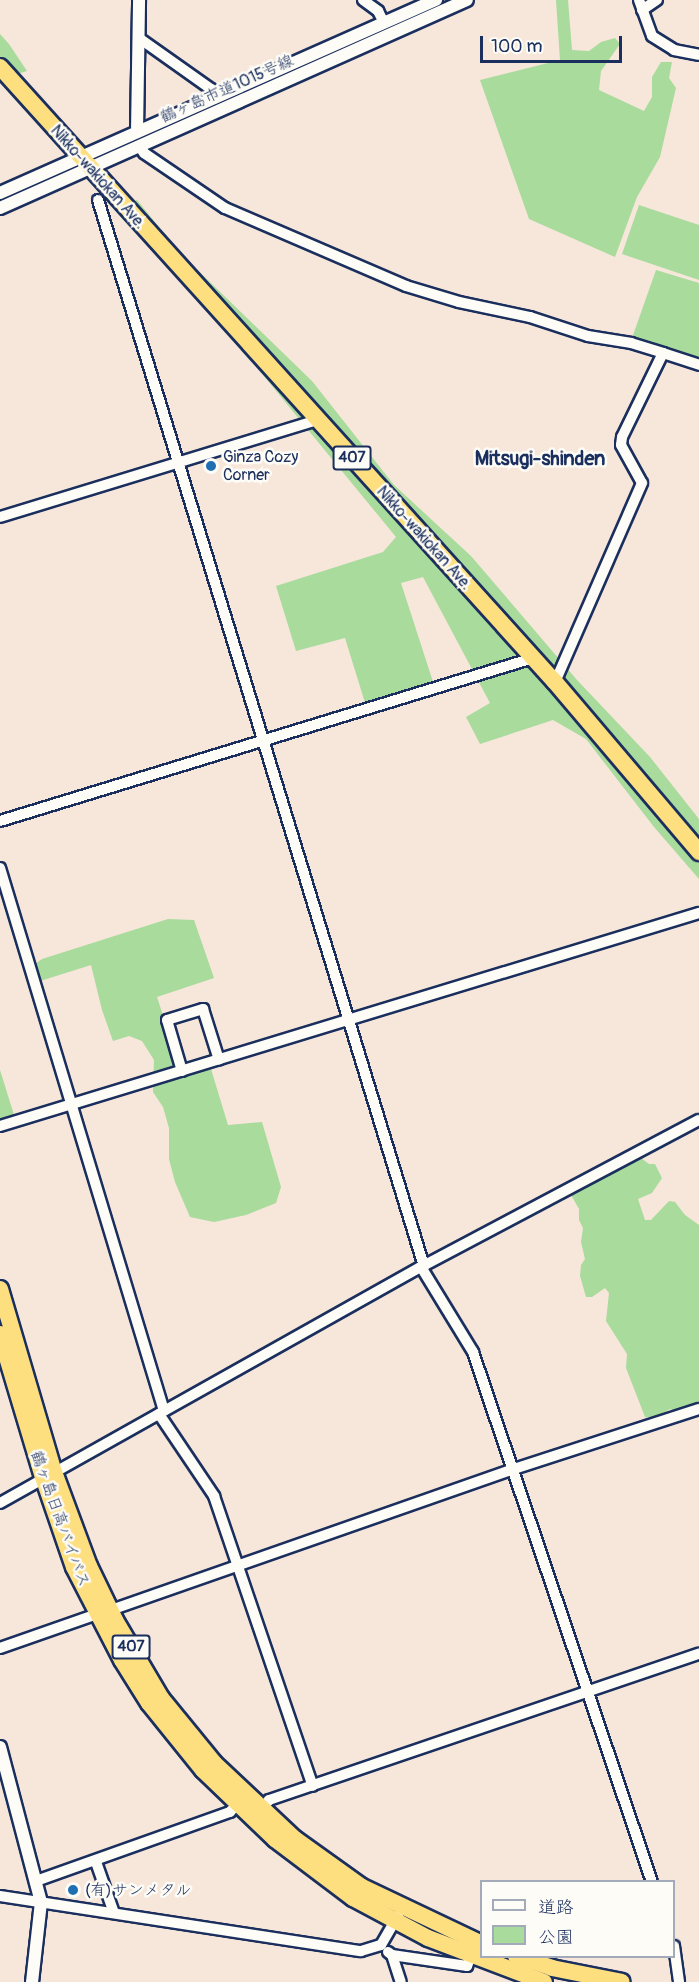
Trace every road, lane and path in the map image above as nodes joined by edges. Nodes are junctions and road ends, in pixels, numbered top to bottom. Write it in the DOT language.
graph roads {
  1 [pos="139,0"];
  2 [pos="363,0"];
  3 [pos="436,0"];
  4 [pos="467,0"];
  5 [pos="657,0"];
  6 [pos="640,5"];
  7 [pos="384,23"];
  8 [pos="139,38"];
  9 [pos="699,55"];
  10 [pos="0,67"];
  11 [pos="215,98"];
  12 [pos="137,132"];
  13 [pos="139,146"];
  14 [pos="86,163"];
  15 [pos="0,193"];
  16 [pos="98,200"];
  17 [pos="0,208"];
  18 [pos="663,353"];
  19 [pos="699,365"];
  20 [pos="318,420"];
  21 [pos="179,462"];
  22 [pos="0,517"];
  23 [pos="533,658"];
  24 [pos="555,682"];
  25 [pos="264,742"];
  26 [pos="0,821"];
  27 [pos="699,852"];
  28 [pos="0,868"];
  29 [pos="699,913"];
  30 [pos="348,1020"];
  31 [pos="219,1060"];
  32 [pos="182,1071"];
  33 [pos="72,1105"];
  34 [pos="699,1120"];
  35 [pos="0,1126"];
  36 [pos="422,1267"];
  37 [pos="0,1289"];
  38 [pos="0,1334"];
  39 [pos="699,1409"];
  40 [pos="161,1412"];
  41 [pos="514,1469"];
  42 [pos="49,1475"];
  43 [pos="0,1503"];
  44 [pos="238,1566"];
  45 [pos="104,1612"];
  46 [pos="0,1648"];
  47 [pos="699,1654"];
  48 [pos="588,1691"];
  49 [pos="0,1747"];
  50 [pos="313,1786"];
  51 [pos="237,1804"];
  52 [pos="261,1809"];
  53 [pos="96,1862"];
  54 [pos="652,1880"];
  55 [pos="36,1881"];
  56 [pos="0,1896"];
  57 [pos="41,1902"];
  58 [pos="114,1912"];
  59 [pos="399,1915"];
  60 [pos="381,1946"];
  61 [pos="476,1950"];
  62 [pos="675,1953"];
  63 [pos="392,1955"];
  64 [pos="493,1958"];
  65 [pos="522,1958"];
  66 [pos="32,1982"];
  67 [pos="401,1982"];
  68 [pos="544,1982"];
  69 [pos="622,1982"];
  70 [pos="679,1982"];
  1 -- 8 [label="street"];
  2 -- 7 [label="street"];
  3 -- 7 [label="street, 鶴ヶ島市道1015号線"];
  4 -- 13 [label="street, 鶴ヶ島市道1015号線"];
  5 -- 6 [label="street"];
  6 -- 9 [label="street"];
  7 -- 11 [label="street, 鶴ヶ島市道1015号線"];
  8 -- 11 [label="street"];
  8 -- 12 [label="street"];
  10 -- 14 [label="highway, Nikko-wakiokan Ave. / 407"];
  11 -- 12 [label="street, 鶴ヶ島市道1015号線"];
  12 -- 14 [label="street, 鶴ヶ島市道1015号線"];
  13 -- 14 [label="street, 鶴ヶ島市道1015号線"];
  13 -- 18 [label="street"];
  14 -- 15 [label="street, 鶴ヶ島市道1015号線"];
  14 -- 17 [label="street, 鶴ヶ島市道1015号線"];
  14 -- 20 [label="highway, Nikko-wakiokan Ave. / 407"];
  16 -- 21 [label="street"];
  18 -- 19 [label="street"];
  18 -- 24 [label="street"];
  20 -- 21 [label="street"];
  20 -- 23 [label="highway, Nikko-wakiokan Ave. / 407"];
  21 -- 22 [label="street"];
  21 -- 25 [label="street"];
  23 -- 24 [label="highway, Nikko-wakiokan Ave. / 407"];
  23 -- 25 [label="street"];
  24 -- 27 [label="highway, Nikko-wakiokan Ave. / 407"];
  25 -- 26 [label="street"];
  25 -- 30 [label="street"];
  28 -- 33 [label="street"];
  29 -- 30 [label="street"];
  30 -- 31 [label="street"];
  30 -- 36 [label="street"];
  31 -- 32 [label="street"];
  31 -- 32 [label="street"];
  32 -- 33 [label="street"];
  33 -- 35 [label="street"];
  33 -- 40 [label="street"];
  34 -- 36 [label="street"];
  36 -- 40 [label="street"];
  36 -- 41 [label="street"];
  37 -- 42 [label="highway, 鶴ヶ島日高バイパス / 407"];
  38 -- 42 [label="highway, 鶴ヶ島日高バイパス / 407"];
  39 -- 41 [label="street"];
  40 -- 42 [label="street"];
  40 -- 44 [label="street"];
  41 -- 44 [label="street"];
  41 -- 48 [label="street"];
  42 -- 43 [label="street"];
  42 -- 45 [label="highway, 鶴ヶ島日高バイパス / 407"];
  44 -- 45 [label="street"];
  44 -- 50 [label="street"];
  45 -- 46 [label="street"];
  45 -- 51 [label="highway, 鶴ヶ島日高バイパス / 407"];
  45 -- 52 [label="highway, 鶴ヶ島日高バイパス / 407"];
  47 -- 48 [label="street"];
  48 -- 50 [label="street"];
  48 -- 54 [label="street"];
  49 -- 55 [label="street"];
  50 -- 52 [label="street"];
  51 -- 53 [label="street"];
  51 -- 59 [label="highway, 鶴ヶ島日高バイパス / 407"];
  52 -- 59 [label="highway, 鶴ヶ島日高バイパス / 407"];
  53 -- 55 [label="street"];
  53 -- 58 [label="street"];
  55 -- 57 [label="street"];
  56 -- 57 [label="street"];
  57 -- 58 [label="street"];
  57 -- 66 [label="street"];
  58 -- 60 [label="street"];
  59 -- 60 [label="street"];
  59 -- 61 [label="highway, 鶴ヶ島日高バイパス / 407"];
  60 -- 63 [label="street"];
  61 -- 63 [label="street"];
  62 -- 70 [label="street"];
  63 -- 67 [label="street"];
  64 -- 68 [label="highway, 鶴ヶ島日高バイパス / 407"];
  65 -- 69 [label="highway"];
}
